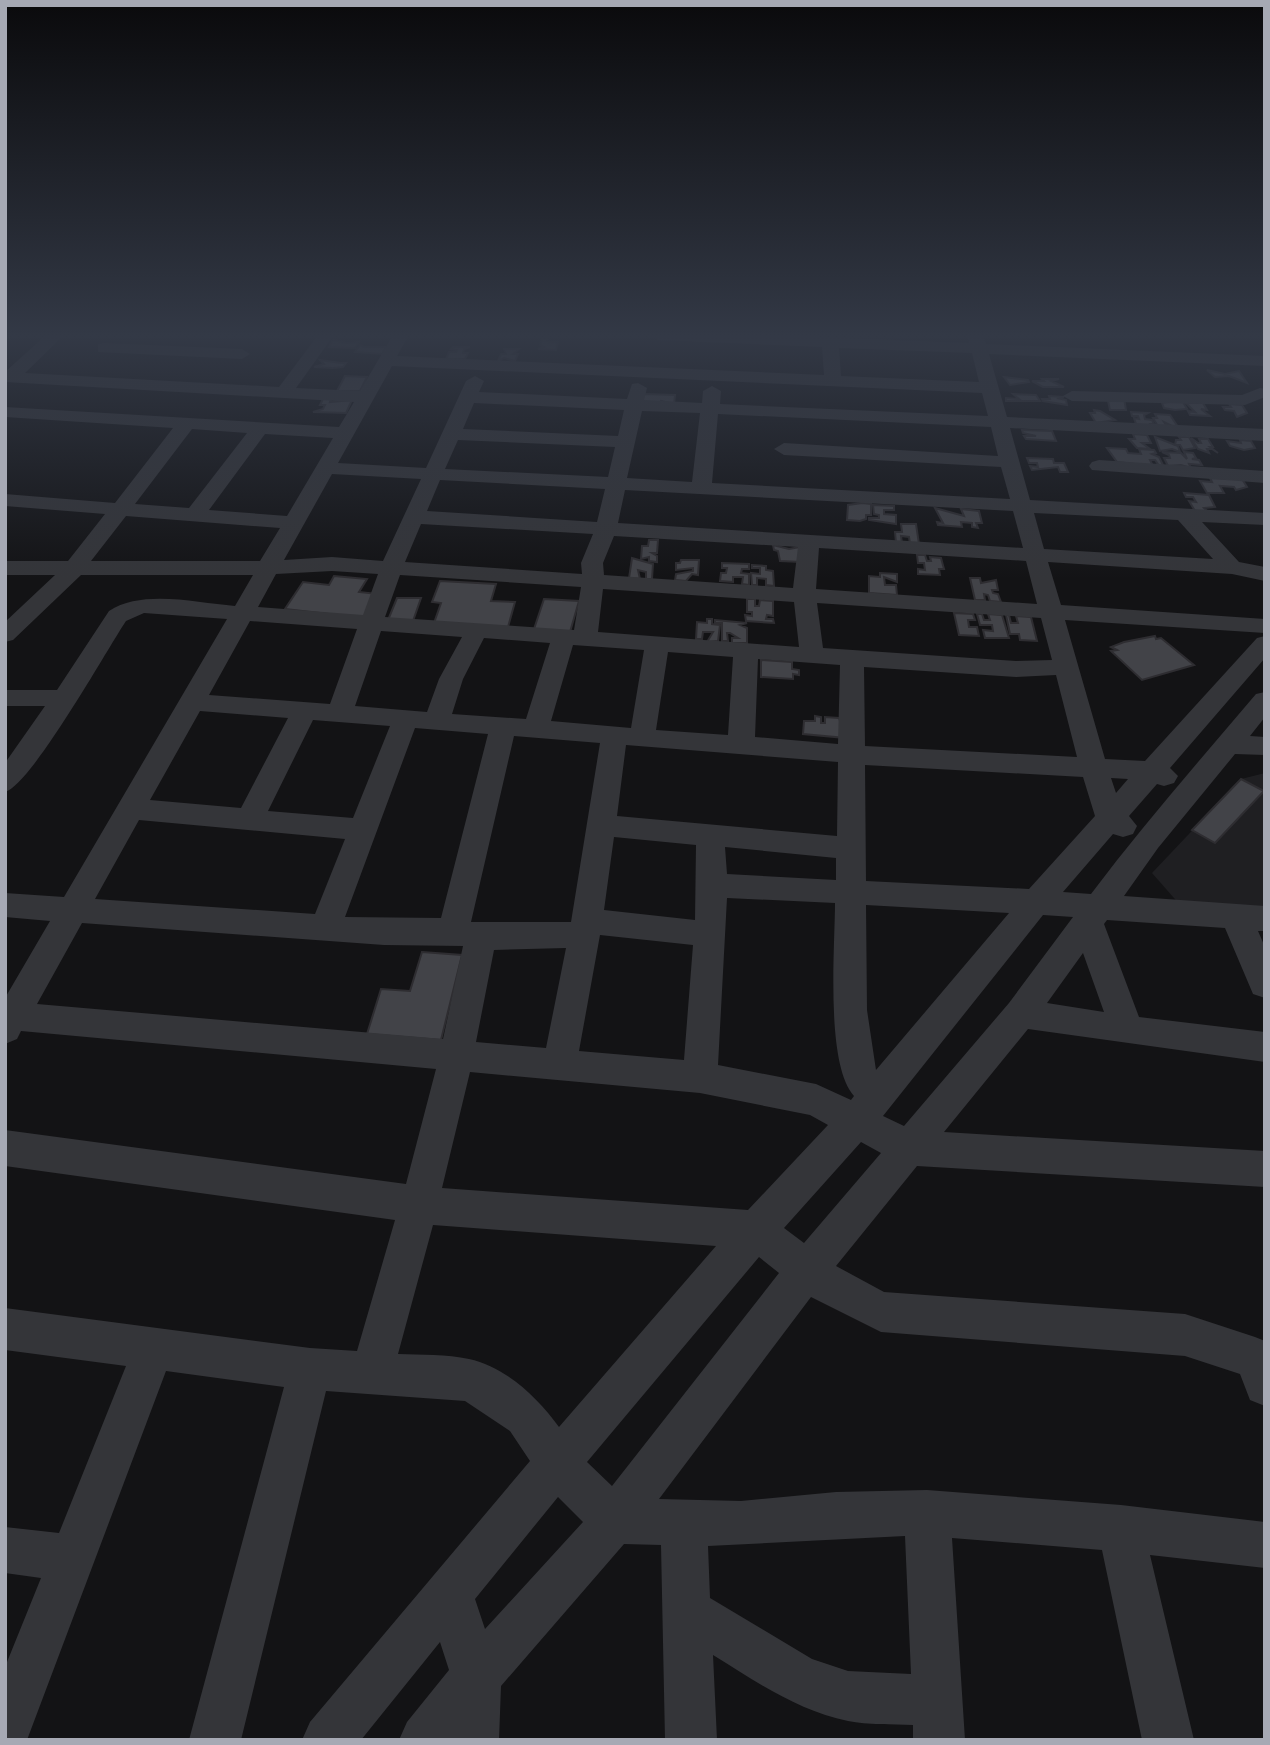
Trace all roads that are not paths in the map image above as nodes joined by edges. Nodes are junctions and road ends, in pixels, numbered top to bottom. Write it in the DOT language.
graph roads {
  1 [pos="70,416"];
  2 [pos="355,416"];
  3 [pos="459,416"];
  4 [pos="633,416"];
  5 [pos="709,416"];
  6 [pos="786,416"];
  7 [pos="872,416"];
  8 [pos="997,416"];
  9 [pos="1080,416"];
  10 [pos="999,423"];
  11 [pos="187,424"];
  12 [pos="1084,427"];
  13 [pos="261,428"];
  14 [pos="345,433"];
  15 [pos="451,434"];
  16 [pos="1265,435"];
  17 [pos="627,442"];
  18 [pos="784,449"];
  19 [pos="1010,462"];
  20 [pos="1099,466"];
  21 [pos="325,468"];
  22 [pos="435,474"];
  23 [pos="1265,477"];
  24 [pos="617,484"];
  25 [pos="701,488"];
  26 [pos="773,492"];
  27 [pos="5,500"];
  28 [pos="1022,507"];
  29 [pos="119,509"];
  30 [pos="195,515"];
  31 [pos="1184,515"];
  32 [pos="415,517"];
  33 [pos="1265,519"];
  34 [pos="294,523"];
  35 [pos="606,529"];
  36 [pos="766,539"];
  37 [pos="809,542"];
  38 [pos="1035,555"];
  39 [pos="1232,566"];
  40 [pos="5,568"];
  41 [pos="268,568"];
  42 [pos="391,568"];
  43 [pos="73,570"];
  44 [pos="1265,575"];
  45 [pos="593,579"];
  46 [pos="804,594"];
  47 [pos="1050,610"];
  48 [pos="243,613"];
  49 [pos="371,622"];
  50 [pos="1265,626"];
  51 [pos="476,632"];
  52 [pos="5,635"];
  53 [pos="574,636"];
  54 [pos="657,642"];
  55 [pos="1265,643"];
  56 [pos="746,649"];
  57 [pos="812,653"];
  58 [pos="852,656"];
  59 [pos="1066,667"];
  60 [pos="5,698"];
  61 [pos="63,698"];
  62 [pos="1265,700"];
  63 [pos="192,702"];
  64 [pos="305,710"];
  65 [pos="339,714"];
  66 [pos="405,720"];
  67 [pos="436,723"];
  68 [pos="503,728"];
  69 [pos="534,730"];
  70 [pos="628,737"];
  71 [pos="1247,745"];
  72 [pos="741,746"];
  73 [pos="852,754"];
  74 [pos="1094,769"];
  75 [pos="1154,771"];
  76 [pos="5,782"];
  77 [pos="1191,788"];
  78 [pos="131,808"];
  79 [pos="1110,819"];
  80 [pos="249,820"];
  81 [pos="599,825"];
  82 [pos="362,830"];
  83 [pos="710,837"];
  84 [pos="1148,840"];
  85 [pos="850,848"];
  86 [pos="713,885"];
  87 [pos="853,892"];
  88 [pos="1035,902"];
  89 [pos="5,905"];
  90 [pos="73,910"];
  91 [pos="1091,914"];
  92 [pos="1250,918"];
  93 [pos="325,928"];
  94 [pos="586,928"];
  95 [pos="467,934"];
  96 [pos="709,934"];
  97 [pos="1265,984"];
  98 [pos="1021,1013"];
  99 [pos="9,1022"];
  100 [pos="1127,1030"];
  101 [pos="1265,1047"];
  102 [pos="458,1055"];
  103 [pos="559,1062"];
  104 [pos="700,1077"];
  105 [pos="867,1108"];
  106 [pos="5,1148"];
  107 [pos="909,1148"];
  108 [pos="1265,1169"];
  109 [pos="421,1205"];
  110 [pos="756,1230"];
  111 [pos="806,1270"];
  112 [pos="5,1329"];
  113 [pos="154,1348"];
  114 [pos="310,1368"];
  115 [pos="372,1372"];
  116 [pos="1265,1385"];
  117 [pos="557,1462"];
  118 [pos="926,1513"];
  119 [pos="614,1521"];
  120 [pos="684,1525"];
  121 [pos="1121,1528"];
  122 [pos="1265,1545"];
  123 [pos="5,1550"];
  124 [pos="71,1558"];
  125 [pos="450,1596"];
  126 [pos="687,1611"];
  127 [pos="476,1676"];
  128 [pos="938,1721"];
  129 [pos="5,1732"];
  130 [pos="215,1740"];
  131 [pos="328,1740"];
  132 [pos="425,1740"];
  133 [pos="473,1740"];
  134 [pos="691,1740"];
  135 [pos="1168,1740"];
  1 -- 11 [label="street"];
  2 -- 14 [label="street"];
  3 -- 15 [label="street"];
  4 -- 17 [label="street"];
  5 -- 25 [label="street"];
  6 -- 18 [label="street"];
  7 -- 10 [label="street"];
  8 -- 10 [label="street"];
  9 -- 12 [label="street"];
  10 -- 12 [label="street"];
  10 -- 19 [label="street"];
  11 -- 13 [label="street"];
  11 -- 29 [label="street"];
  12 -- 16 [label="street"];
  13 -- 14 [label="street"];
  13 -- 30 [label="street"];
  14 -- 21 [label="street"];
  15 -- 17 [label="street"];
  15 -- 22 [label="street"];
  17 -- 24 [label="street"];
  18 -- 19 [label="street"];
  18 -- 26 [label="street"];
  19 -- 28 [label="street"];
  20 -- 23 [label="street"];
  21 -- 22 [label="street"];
  21 -- 34 [label="street"];
  22 -- 24 [label="street"];
  22 -- 32 [label="street"];
  24 -- 25 [label="street"];
  24 -- 35 [label="street"];
  25 -- 26 [label="street"];
  26 -- 28 [label="street"];
  26 -- 36 [label="street"];
  27 -- 29 [label="street"];
  28 -- 31 [label="street"];
  28 -- 38 [label="street"];
  29 -- 30 [label="street"];
  29 -- 43 [label="street"];
  30 -- 34 [label="street"];
  31 -- 33 [label="street"];
  31 -- 39 [label="street"];
  32 -- 35 [label="street"];
  32 -- 42 [label="street"];
  34 -- 41 [label="street"];
  35 -- 36 [label="street"];
  35 -- 45 [label="street"];
  36 -- 37 [label="street"];
  37 -- 38 [label="street"];
  37 -- 46 [label="street"];
  38 -- 39 [label="street"];
  38 -- 47 [label="street"];
  39 -- 44 [label="street"];
  40 -- 43 [label="street"];
  41 -- 42 [label="street"];
  41 -- 43 [label="street"];
  41 -- 48 [label="street"];
  42 -- 45 [label="street"];
  42 -- 49 [label="street"];
  43 -- 52 [label="street"];
  45 -- 46 [label="street"];
  45 -- 53 [label="street"];
  46 -- 47 [label="street"];
  46 -- 57 [label="street"];
  47 -- 50 [label="street"];
  47 -- 59 [label="street"];
  48 -- 49 [label="street"];
  48 -- 61 [label="street"];
  48 -- 63 [label="street"];
  49 -- 51 [label="street"];
  49 -- 65 [label="street"];
  51 -- 53 [label="street"];
  51 -- 67 [label="street"];
  53 -- 54 [label="street"];
  53 -- 69 [label="street"];
  54 -- 56 [label="street"];
  54 -- 70 [label="street"];
  55 -- 75 [label="street"];
  56 -- 57 [label="street"];
  56 -- 72 [label="street"];
  57 -- 58 [label="street"];
  58 -- 59 [label="street"];
  58 -- 73 [label="street"];
  59 -- 74 [label="street"];
  60 -- 61 [label="street"];
  61 -- 76 [label="street"];
  62 -- 71 [label="street"];
  63 -- 64 [label="street"];
  63 -- 78 [label="street"];
  64 -- 65 [label="street"];
  64 -- 80 [label="street"];
  65 -- 66 [label="street"];
  66 -- 67 [label="street"];
  66 -- 82 [label="street"];
  67 -- 68 [label="street"];
  68 -- 69 [label="street"];
  68 -- 95 [label="street"];
  69 -- 70 [label="street"];
  70 -- 72 [label="street"];
  70 -- 81 [label="street"];
  71 -- 77 [label="street"];
  72 -- 73 [label="street"];
  73 -- 74 [label="street"];
  73 -- 85 [label="street"];
  74 -- 75 [label="street"];
  74 -- 79 [label="street"];
  75 -- 77 [label="street"];
  75 -- 79 [label="street"];
  77 -- 84 [label="street"];
  78 -- 80 [label="street"];
  78 -- 90 [label="street"];
  79 -- 84 [label="street"];
  79 -- 88 [label="street"];
  80 -- 82 [label="street"];
  81 -- 83 [label="street"];
  81 -- 94 [label="street"];
  82 -- 93 [label="street"];
  83 -- 85 [label="street"];
  83 -- 86 [label="street"];
  84 -- 91 [label="street"];
  85 -- 87 [label="street"];
  86 -- 87 [label="street"];
  86 -- 96 [label="street"];
  87 -- 88 [label="street"];
  87 -- 105 [label="street"];
  88 -- 91 [label="street"];
  88 -- 105 [label="street"];
  89 -- 90 [label="street"];
  90 -- 93 [label="street"];
  90 -- 99 [label="street"];
  91 -- 92 [label="street"];
  91 -- 98 [label="street"];
  91 -- 100 [label="street"];
  92 -- 97 [label="street"];
  93 -- 95 [label="street"];
  94 -- 95 [label="street"];
  94 -- 96 [label="street"];
  94 -- 103 [label="street"];
  95 -- 102 [label="street"];
  96 -- 104 [label="street"];
  98 -- 100 [label="street"];
  98 -- 107 [label="street"];
  99 -- 102 [label="street"];
  100 -- 101 [label="street"];
  102 -- 103 [label="street"];
  102 -- 109 [label="street"];
  103 -- 104 [label="street"];
  104 -- 105 [label="street"];
  105 -- 107 [label="street"];
  105 -- 110 [label="street"];
  106 -- 109 [label="street"];
  107 -- 108 [label="street"];
  107 -- 111 [label="street"];
  109 -- 110 [label="street"];
  109 -- 115 [label="street"];
  110 -- 111 [label="street"];
  110 -- 117 [label="street"];
  111 -- 116 [label="street"];
  111 -- 119 [label="street"];
  112 -- 113 [label="street"];
  113 -- 114 [label="street"];
  113 -- 124 [label="street"];
  114 -- 115 [label="street"];
  114 -- 130 [label="street"];
  115 -- 117 [label="street"];
  117 -- 119 [label="street"];
  117 -- 125 [label="street"];
  118 -- 120 [label="street"];
  118 -- 121 [label="street"];
  118 -- 128 [label="street"];
  119 -- 120 [label="street"];
  119 -- 127 [label="street"];
  120 -- 126 [label="street"];
  121 -- 122 [label="street"];
  121 -- 135 [label="street"];
  123 -- 124 [label="street"];
  124 -- 129 [label="street"];
  125 -- 127 [label="street"];
  125 -- 131 [label="street"];
  126 -- 128 [label="street"];
  126 -- 134 [label="street"];
  127 -- 132 [label="street"];
  127 -- 133 [label="street"];
}
